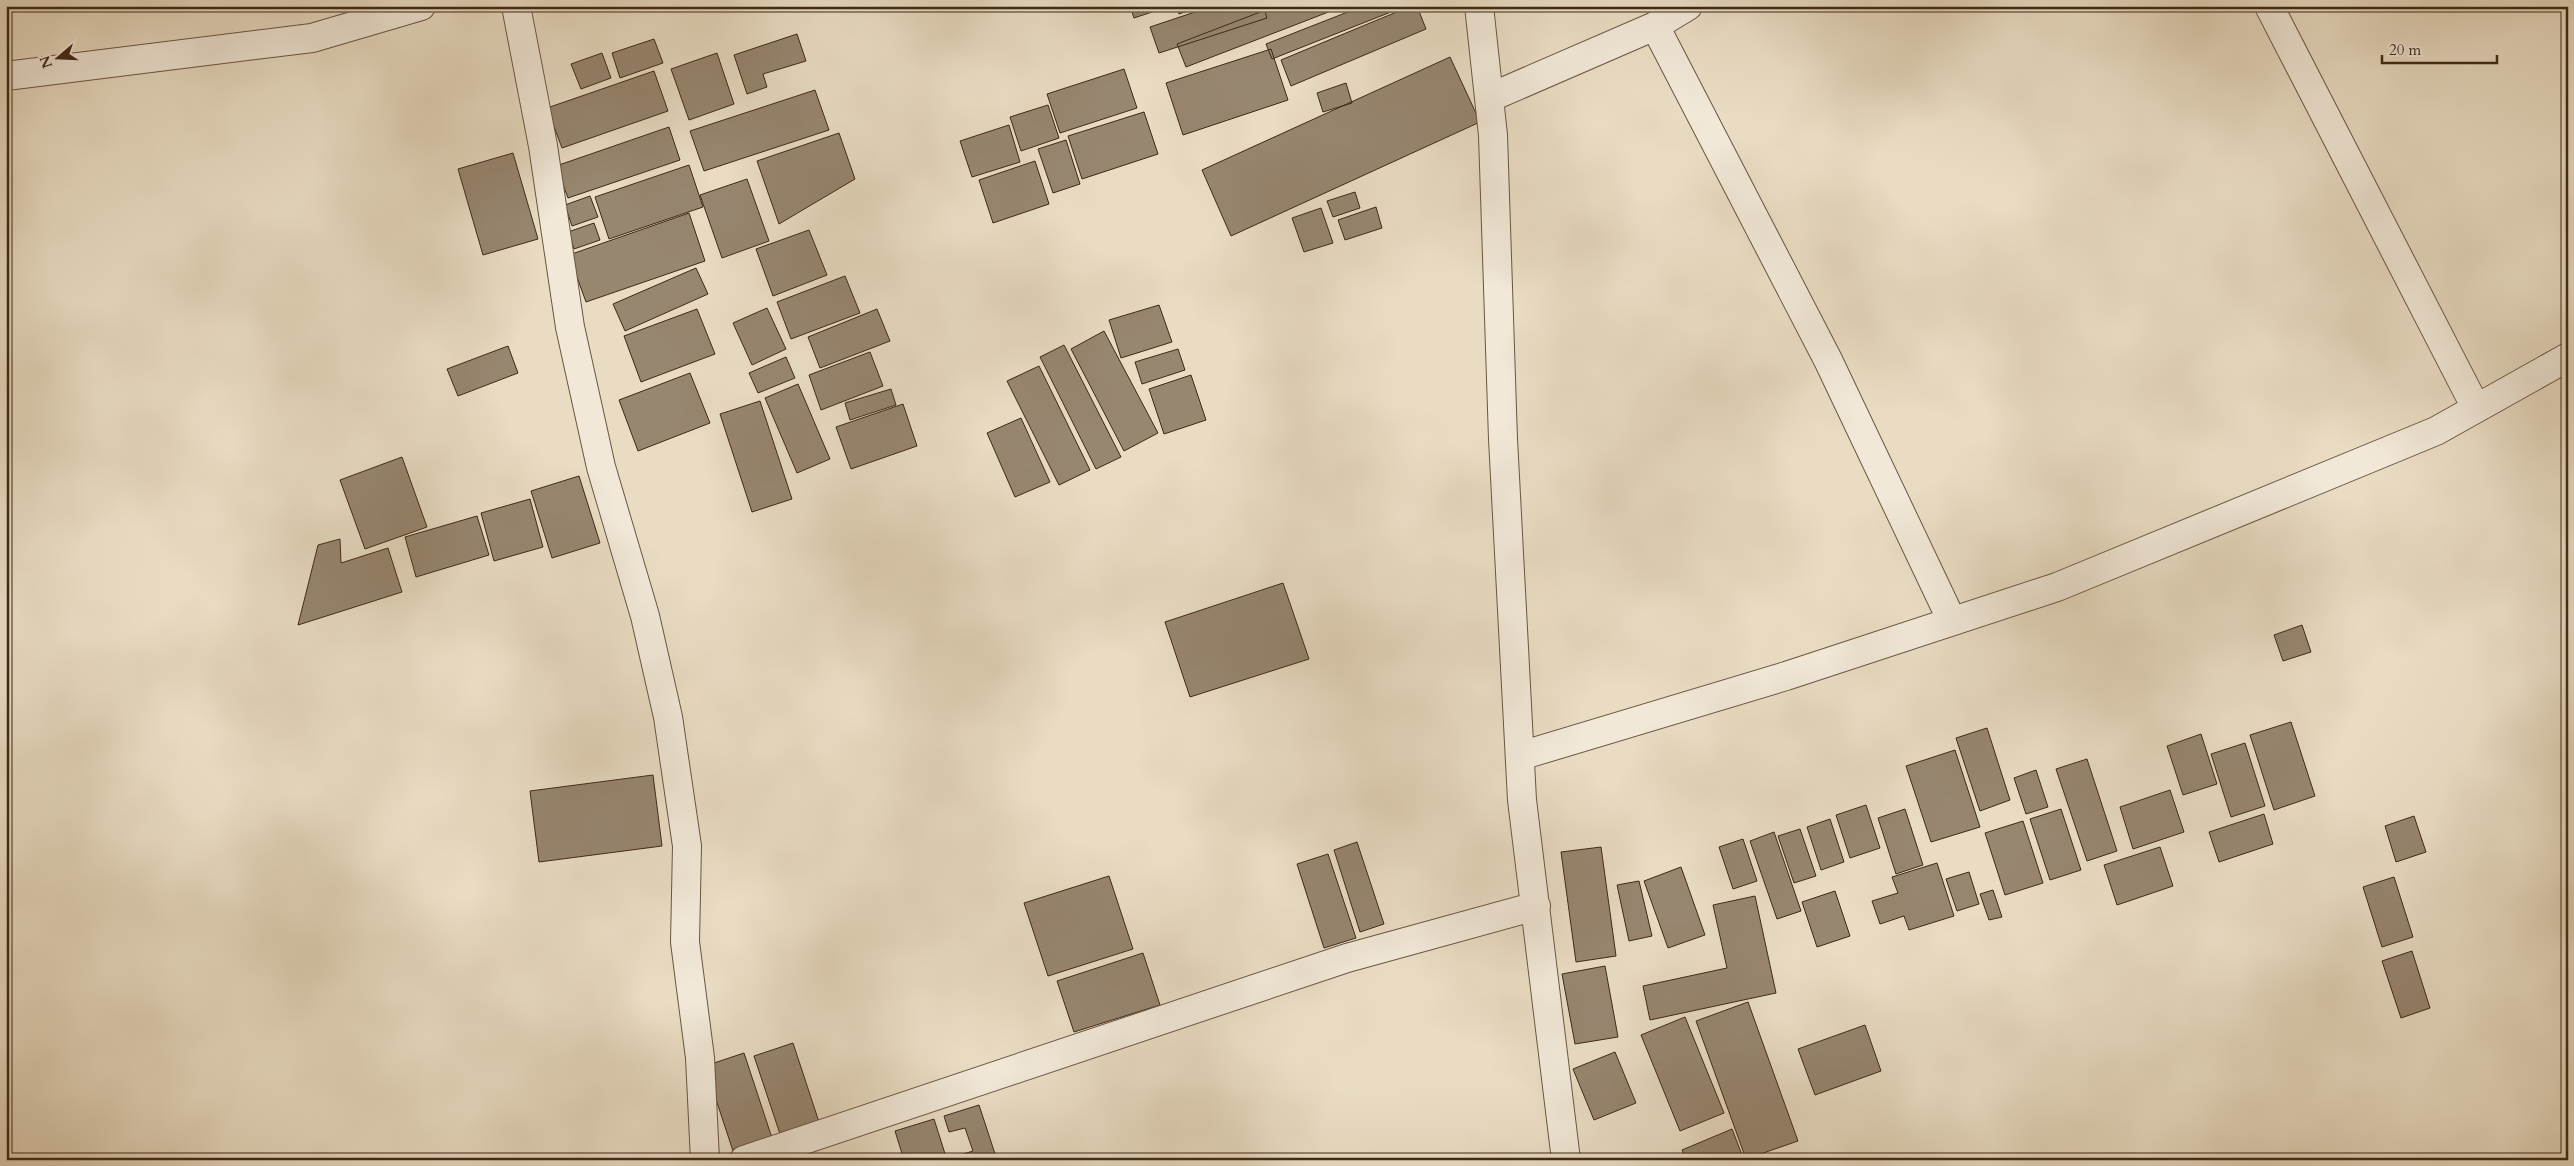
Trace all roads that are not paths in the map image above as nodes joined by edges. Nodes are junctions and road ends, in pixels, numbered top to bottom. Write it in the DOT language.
graph roads {
  1 [pos="421,6"];
  2 [pos="516,6"];
  3 [pos="1479,6"];
  4 [pos="1688,6"];
  5 [pos="2269,6"];
  6 [pos="1655,26"];
  7 [pos="6,76"];
  8 [pos="1489,98"];
  9 [pos="2568,356"];
  10 [pos="2476,408"];
  11 [pos="1952,621"];
  12 [pos="1520,756"];
  13 [pos="1536,906"];
  14 [pos="705,1160"];
  15 [pos="744,1160"];
  16 [pos="1566,1160"];
  1 -- 7 [label="street"];
  2 -- 14 [label="street"];
  3 -- 8 [label="street"];
  4 -- 6 [label="street"];
  5 -- 10 [label="street"];
  6 -- 8 [label="street"];
  6 -- 11 [label="street"];
  8 -- 12 [label="street"];
  9 -- 10 [label="street"];
  10 -- 11 [label="street"];
  11 -- 12 [label="street"];
  12 -- 13 [label="street"];
  13 -- 15 [label="street"];
  13 -- 16 [label="street"];
}
